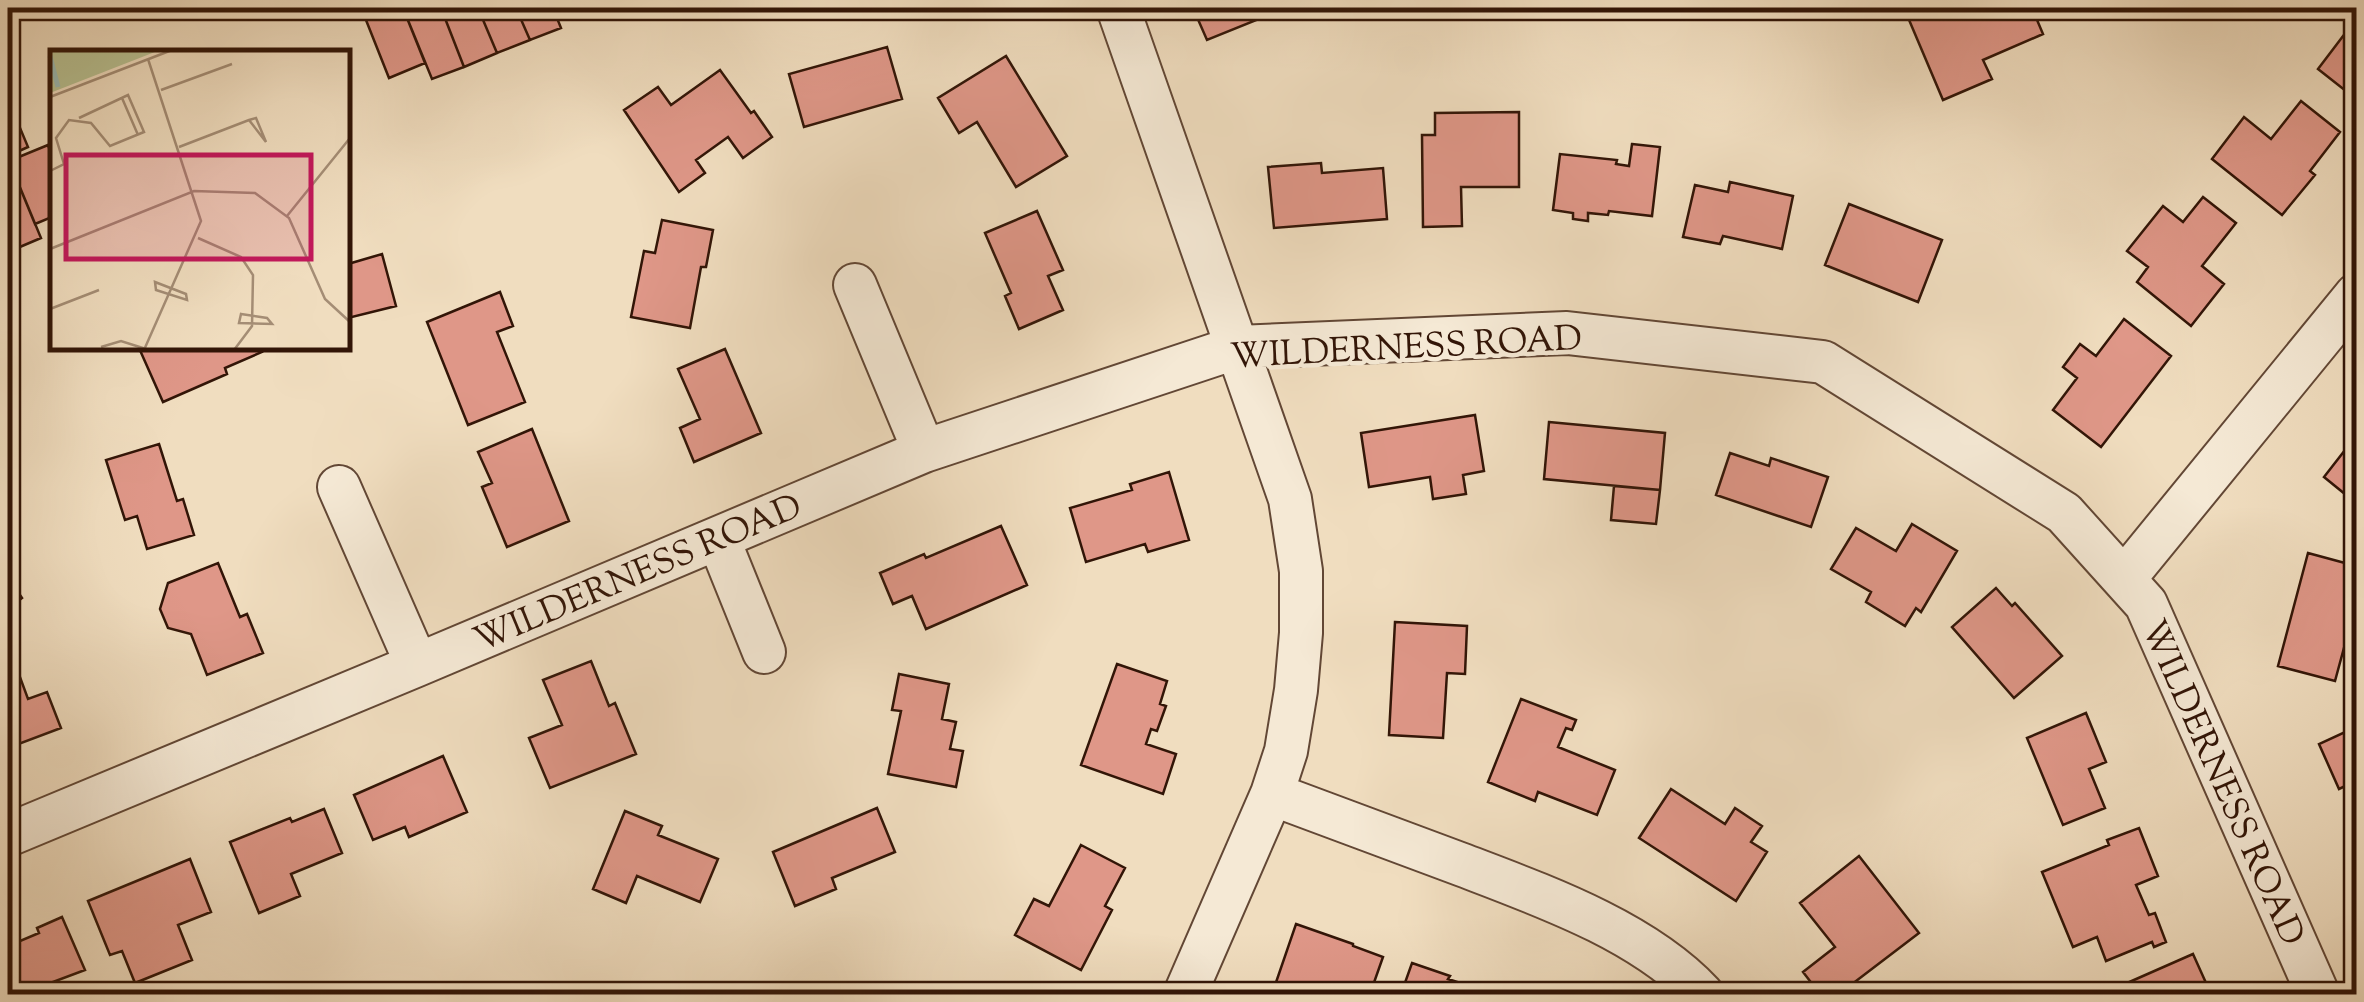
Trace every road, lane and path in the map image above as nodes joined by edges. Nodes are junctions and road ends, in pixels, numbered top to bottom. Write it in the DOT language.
graph roads {
  1 [pos="1118,8"];
  2 [pos="855,285"];
  3 [pos="2356,295"];
  4 [pos="1238,348"];
  5 [pos="924,451"];
  6 [pos="339,486"];
  7 [pos="718,538"];
  8 [pos="2124,580"];
  9 [pos="764,652"];
  10 [pos="417,666"];
  11 [pos="1272,794"];
  12 [pos="8,835"];
  13 [pos="1185,994"];
  14 [pos="1702,994"];
  15 [pos="2318,994"];
  1 -- 4 [label="street"];
  2 -- 5 [label="street"];
  3 -- 8 [label="street"];
  4 -- 5 [label="street, WILDERNESS ROAD"];
  4 -- 8 [label="street, WILDERNESS ROAD"];
  4 -- 11 [label="street"];
  5 -- 7 [label="street, WILDERNESS ROAD"];
  6 -- 10 [label="street"];
  7 -- 9 [label="street"];
  7 -- 10 [label="street, WILDERNESS ROAD"];
  8 -- 15 [label="street, WILDERNESS ROAD"];
  10 -- 12 [label="street, WILDERNESS ROAD"];
  11 -- 13 [label="street"];
  11 -- 14 [label="street"];
}
